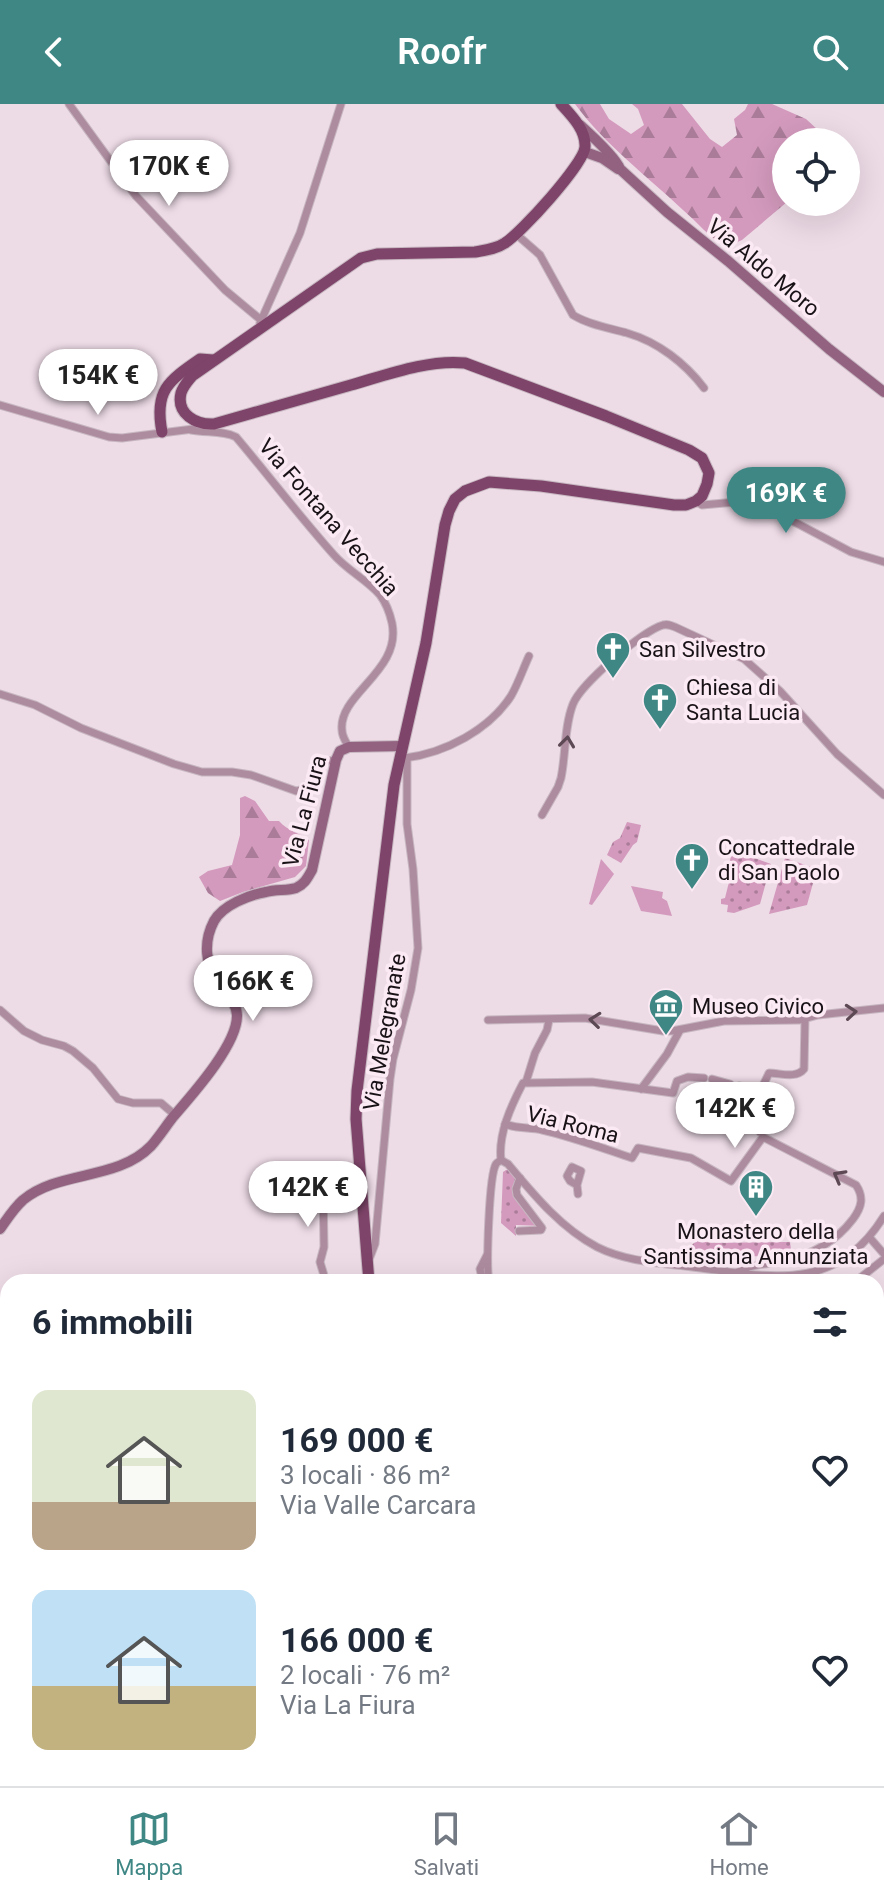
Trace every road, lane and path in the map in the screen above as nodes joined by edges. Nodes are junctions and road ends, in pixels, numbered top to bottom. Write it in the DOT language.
graph roads {
  1 [pos="69,104"];
  2 [pos="341,104"];
  3 [pos="561,104"];
  4 [pos="577,122"];
  5 [pos="599,145"];
  6 [pos="585,148"];
  7 [pos="620,169"];
  8 [pos="516,234"];
  9 [pos="260,324"];
  10 [pos="213,360"];
  11 [pos="704,388"];
  12 [pos="884,392"];
  13 [pos="0,405"];
  14 [pos="196,427"];
  15 [pos="162,432"];
  16 [pos="696,501"];
  17 [pos="884,562"];
  18 [pos="529,656"];
  19 [pos="0,694"];
  20 [pos="349,747"];
  21 [pos="403,754"];
  22 [pos="336,760"];
  23 [pos="884,795"];
  24 [pos="542,815"];
  25 [pos="884,1008"];
  26 [pos="0,1010"];
  27 [pos="805,1019"];
  28 [pos="488,1020"];
  29 [pos="549,1020"];
  30 [pos="679,1032"];
  31 [pos="526,1082"];
  32 [pos="730,1084"];
  33 [pos="739,1086"];
  34 [pos="641,1089"];
  35 [pos="756,1092"];
  36 [pos="175,1115"];
  37 [pos="505,1124"];
  38 [pos="760,1129"];
  39 [pos="763,1137"];
  40 [pos="501,1160"];
  41 [pos="319,1167"];
  42 [pos="520,1178"];
  43 [pos="884,1216"];
  44 [pos="0,1229"];
  45 [pos="519,1231"];
  46 [pos="870,1238"];
  47 [pos="487,1255"];
  48 [pos="884,1257"];
  49 [pos="754,1265"];
  50 [pos="736,1273"];
  51 [pos="324,1274"];
  52 [pos="367,1274"];
  53 [pos="481,1274"];
  54 [pos="488,1274"];
  55 [pos="744,1274"];
  56 [pos="753,1274"];
  57 [pos="810,1274"];
  58 [pos="864,1274"];
  1 -- 9 [label="street"];
  2 -- 9 [label="street"];
  3 -- 4 [label="main road"];
  4 -- 5 [label="main road"];
  4 -- 6 [label="main road"];
  5 -- 6 [label="main road"];
  5 -- 7 [label="main road"];
  6 -- 7 [label="main road"];
  6 -- 8 [label="main road"];
  7 -- 12 [label="main road, Via Aldo Moro"];
  8 -- 9 [label="main road"];
  8 -- 11 [label="street"];
  9 -- 10 [label="main road"];
  10 -- 14 [label="main road"];
  10 -- 15 [label="main road"];
  13 -- 15 [label="street, Via Fontana Vecchia"];
  14 -- 15 [label="street, Via Fontana Vecchia"];
  14 -- 16 [label="main road"];
  14 -- 20 [label="street, Via Fontana Vecchia"];
  16 -- 17 [label="street"];
  16 -- 21 [label="main road"];
  18 -- 21 [label="street"];
  19 -- 22 [label="street"];
  20 -- 21 [label="main road, Via La Fiura"];
  20 -- 22 [label="main road, Via La Fiura"];
  21 -- 52 [label="main road"];
  21 -- 52 [label="street, Via Melegranate"];
  22 -- 36 [label="main road, Via La Fiura"];
  24 -- 23 [label="street, one-way"];
  27 -- 25 [label="street, one-way"];
  26 -- 36 [label="street"];
  27 -- 30 [label="street"];
  27 -- 35 [label="street"];
  28 -- 29 [label="street"];
  30 -- 29 [label="street, one-way"];
  29 -- 31 [label="street"];
  30 -- 34 [label="street"];
  31 -- 34 [label="street"];
  31 -- 37 [label="street"];
  32 -- 34 [label="street"];
  33 -- 35 [label="street"];
  35 -- 38 [label="street"];
  35 -- 38 [label="street"];
  36 -- 44 [label="main road, Via La Fiura"];
  37 -- 39 [label="street, Via Roma"];
  37 -- 40 [label="street"];
  38 -- 39 [label="street"];
  49 -- 39 [label="street, one-way"];
  40 -- 42 [label="street"];
  40 -- 47 [label="street"];
  41 -- 51 [label="street"];
  42 -- 45 [label="street"];
  42 -- 50 [label="street"];
  43 -- 46 [label="street"];
  46 -- 48 [label="street"];
  46 -- 57 [label="street"];
  47 -- 53 [label="street"];
  47 -- 54 [label="street"];
  48 -- 58 [label="street"];
  49 -- 50 [label="street"];
  49 -- 56 [label="street"];
  50 -- 55 [label="street"];
}
